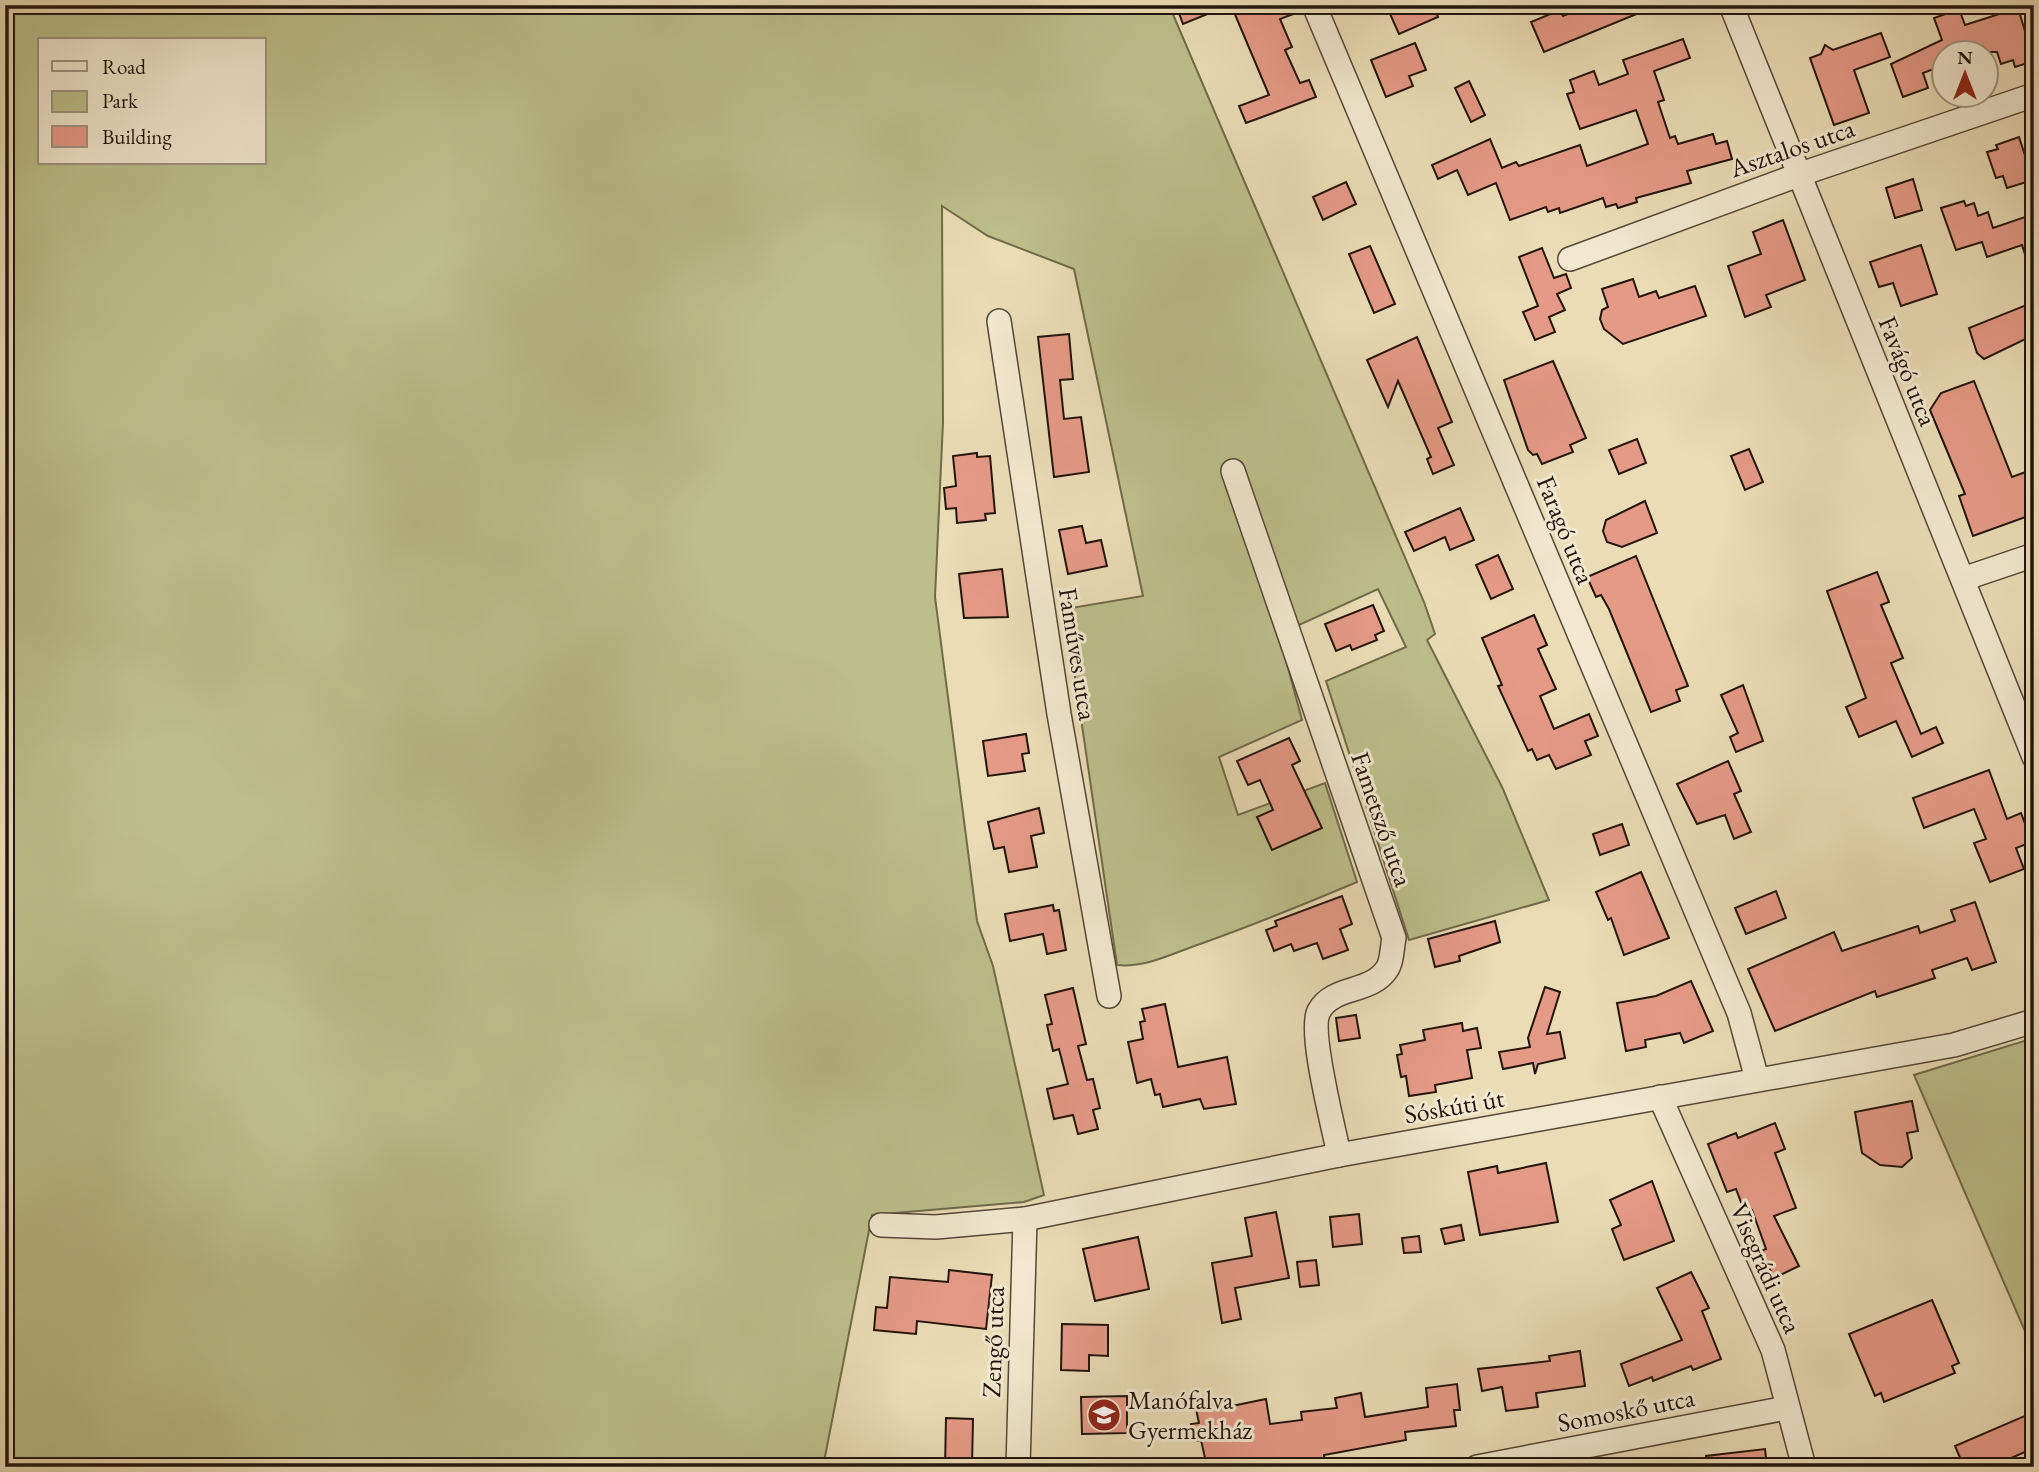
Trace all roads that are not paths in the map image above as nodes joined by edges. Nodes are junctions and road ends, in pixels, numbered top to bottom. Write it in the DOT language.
graph roads {
  1 [pos="1314,5"];
  2 [pos="1731,5"];
  3 [pos="2034,95"];
  4 [pos="1801,174"];
  5 [pos="1570,259"];
  6 [pos="999,321"];
  7 [pos="1233,471"];
  8 [pos="2034,555"];
  9 [pos="1963,579"];
  10 [pos="2034,757"];
  11 [pos="1109,996"];
  12 [pos="2034,1021"];
  13 [pos="1757,1079"];
  14 [pos="1660,1097"];
  15 [pos="1339,1155"];
  16 [pos="1025,1219"];
  17 [pos="881,1225"];
  18 [pos="1786,1408"];
  19 [pos="1018,1467"];
  20 [pos="1477,1467"];
  21 [pos="1804,1467"];
  1 -- 13 [label="street, Faragó utca"];
  2 -- 4 [label="street, Favágó utca"];
  3 -- 4 [label="street, Asztalos utca"];
  4 -- 5 [label="street, Asztalos utca"];
  4 -- 9 [label="street, Favágó utca"];
  6 -- 11 [label="street, Faműves utca"];
  7 -- 15 [label="street, Fametsző utca"];
  8 -- 9 [label="street"];
  9 -- 10 [label="street, Favágó utca"];
  12 -- 13 [label="street, Sóskúti út"];
  13 -- 14 [label="street, Sóskúti út"];
  14 -- 15 [label="street, Sóskúti út"];
  14 -- 18 [label="street, Visegrádi utca"];
  15 -- 16 [label="street, Sóskúti út"];
  16 -- 17 [label="street, Sóskúti út"];
  16 -- 19 [label="street, Zengő utca"];
  18 -- 20 [label="street, Somoskő utca"];
  18 -- 21 [label="street, Visegrádi utca"];
}
